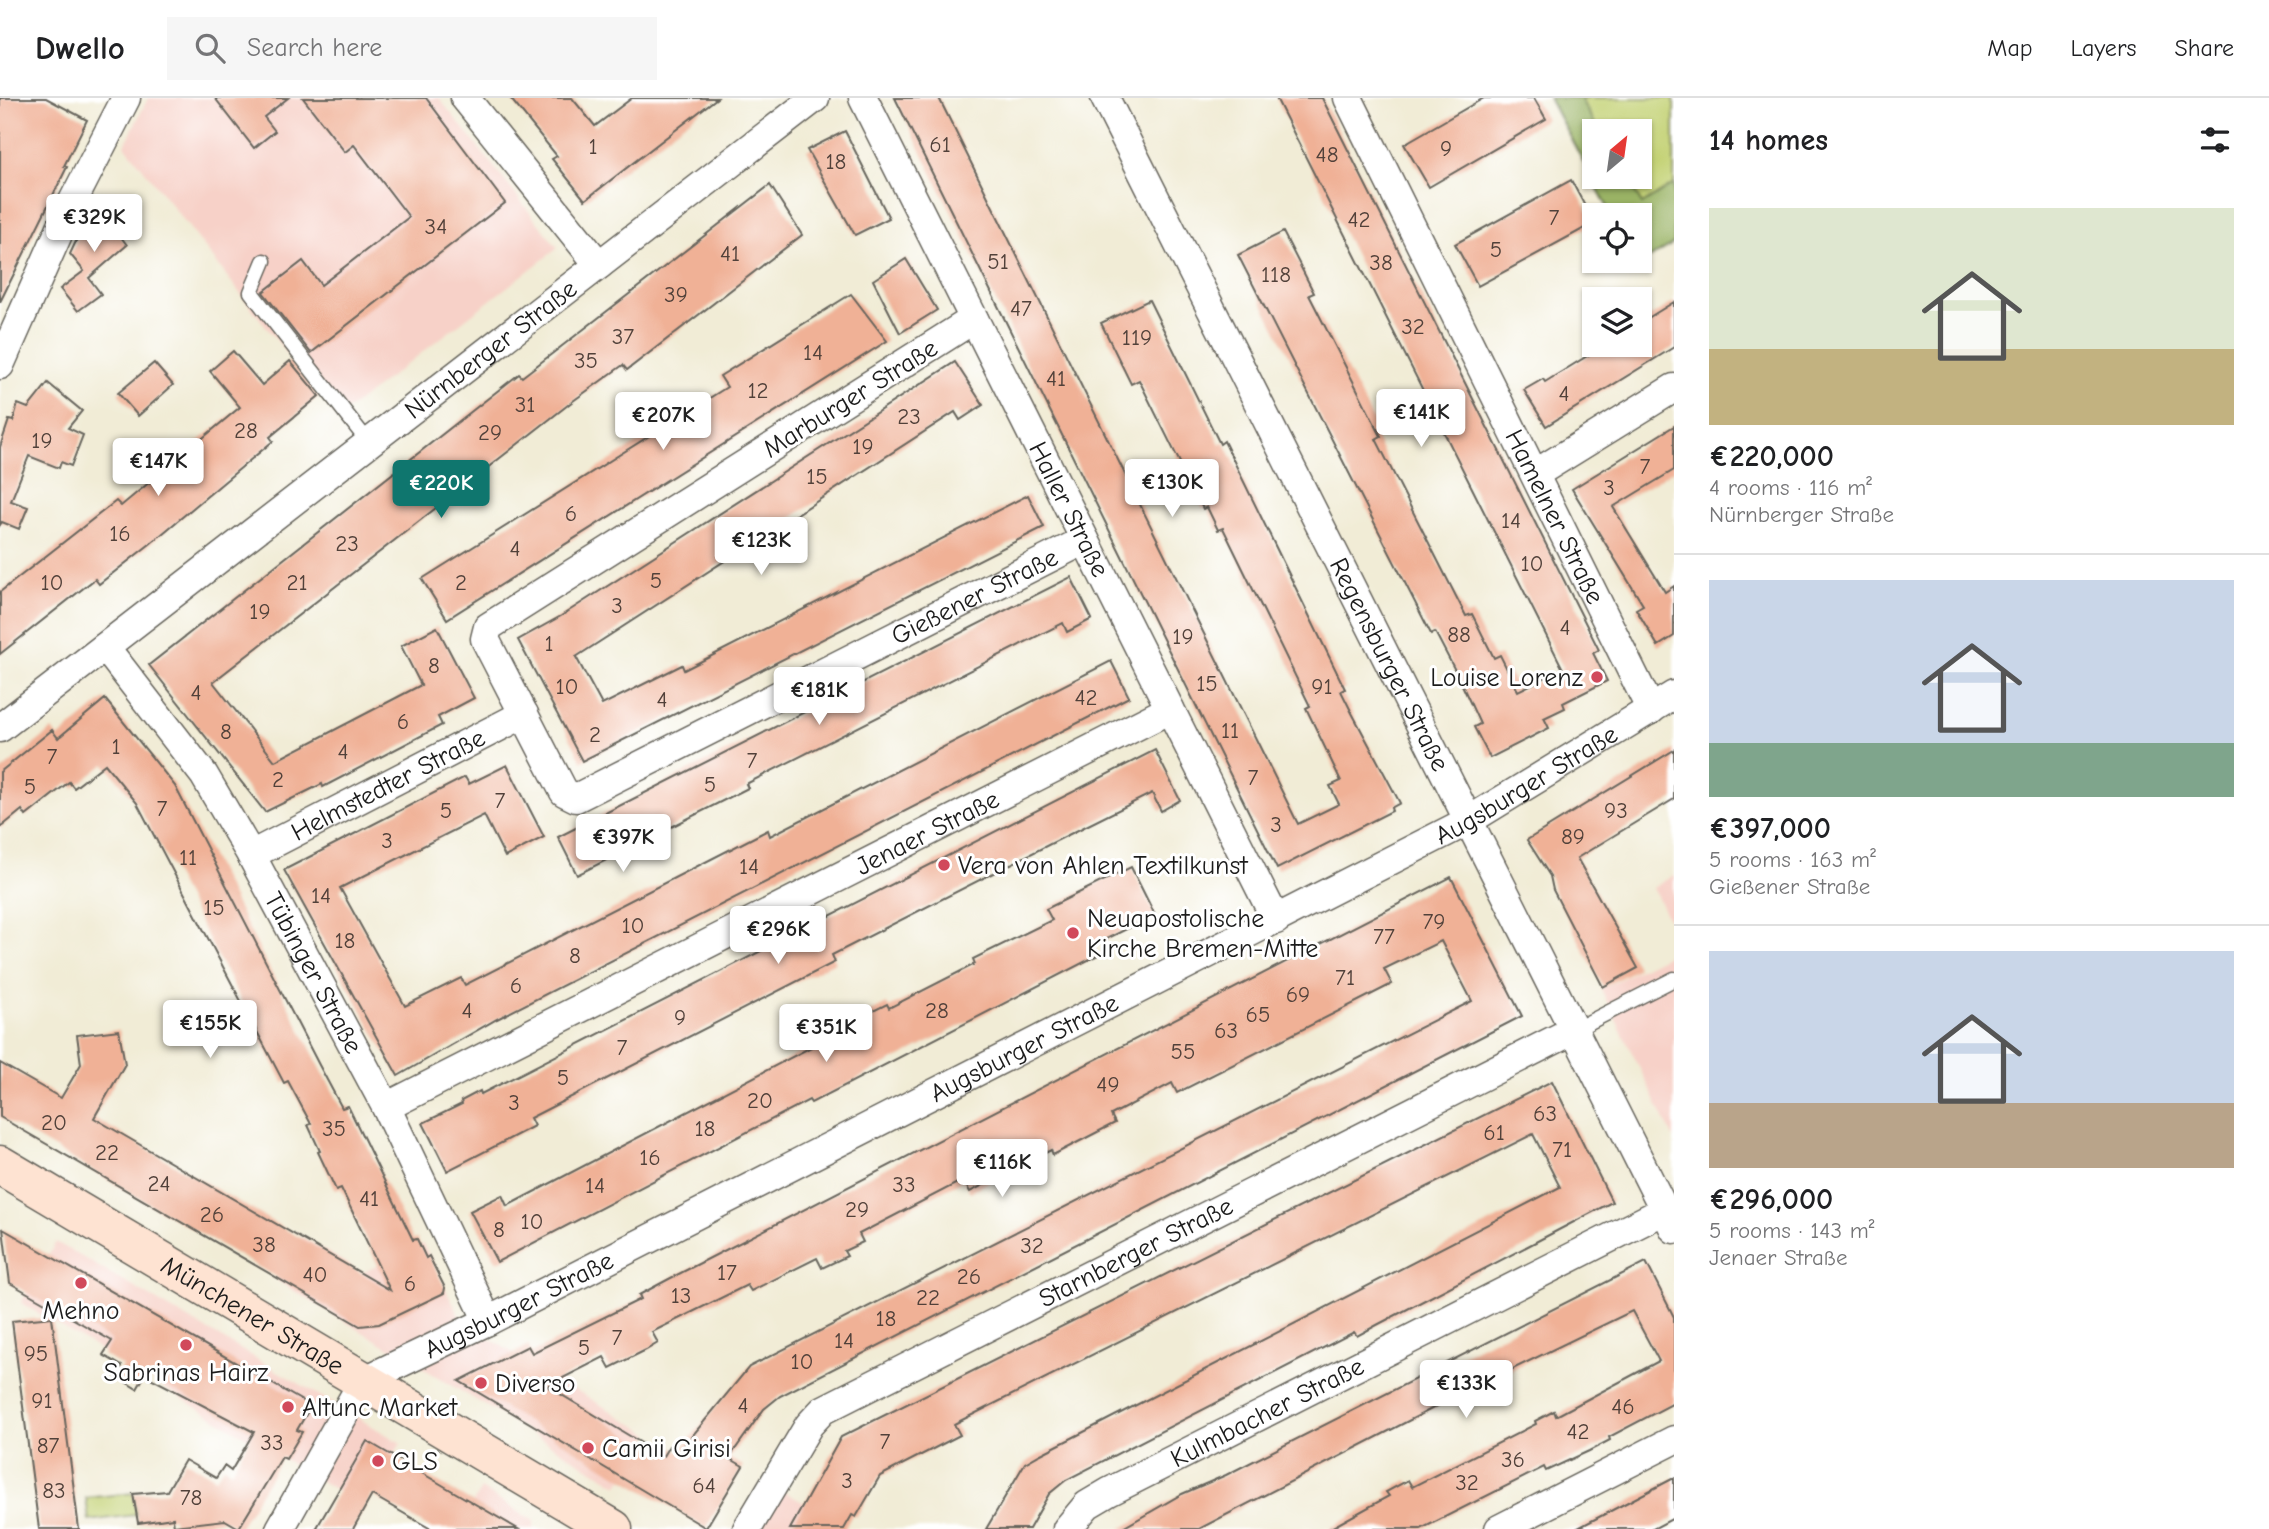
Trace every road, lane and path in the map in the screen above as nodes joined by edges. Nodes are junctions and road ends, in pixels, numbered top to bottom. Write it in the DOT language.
graph roads {
  1 [pos="126,98"];
  2 [pos="465,98"];
  3 [pos="815,98"];
  4 [pos="863,98"];
  5 [pos="1105,98"];
  6 [pos="1348,98"];
  7 [pos="264,261"];
  8 [pos="599,265"];
  9 [pos="974,319"];
  10 [pos="0,366"];
  11 [pos="1674,388"];
  12 [pos="369,443"];
  13 [pos="1535,474"];
  14 [pos="1085,540"];
  15 [pos="106,647"];
  16 [pos="1662,702"];
  17 [pos="1170,709"];
  18 [pos="524,714"];
  19 [pos="0,728"];
  20 [pos="1468,821"];
  21 [pos="251,855"];
  22 [pos="1276,920"];
  23 [pos="1674,979"];
  24 [pos="1574,1030"];
  25 [pos="386,1107"];
  26 [pos="0,1165"];
  27 [pos="1669,1220"];
  28 [pos="488,1321"];
  29 [pos="363,1381"];
  30 [pos="1674,1440"];
  31 [pos="572,1519"];
  32 [pos="280,1529"];
  33 [pos="613,1529"];
  34 [pos="747,1529"];
  35 [pos="1067,1529"];
  36 [pos="1499,1529"];
  1 -- 10 [label="street"];
  2 -- 8 [label="street"];
  3 -- 8 [label="street, Nürnberger Straße"];
  4 -- 9 [label="street, Haller Straße"];
  5 -- 20 [label="street, Regensburger Straße"];
  6 -- 13 [label="street, Hamelner Straße"];
  7 -- 12 [label="lane"];
  8 -- 12 [label="street, Nürnberger Straße"];
  9 -- 14 [label="street, Haller Straße"];
  9 -- 18 [label="street, Marburger Straße"];
  11 -- 13 [label="street"];
  12 -- 15 [label="street, Nürnberger Straße"];
  13 -- 16 [label="street, Hamelner Straße"];
  14 -- 17 [label="street, Haller Straße"];
  14 -- 18 [label="street, Gießener Straße"];
  15 -- 19 [label="street, Nürnberger Straße"];
  15 -- 21 [label="street, Tübinger Straße"];
  16 -- 20 [label="street, Augsburger Straße"];
  17 -- 22 [label="street, Haller Straße"];
  17 -- 25 [label="street, Jenaer Straße"];
  18 -- 21 [label="street, Helmstedter Straße"];
  20 -- 22 [label="street, Augsburger Straße"];
  20 -- 24 [label="street, Regensburger Straße"];
  21 -- 25 [label="street, Tübinger Straße"];
  22 -- 28 [label="street, Augsburger Straße"];
  23 -- 24 [label="lane"];
  24 -- 27 [label="street, Regensburger Straße"];
  24 -- 34 [label="street, Starnberger Straße"];
  25 -- 28 [label="street, Tübinger Straße"];
  26 -- 29 [label="street, Münchener Straße"];
  27 -- 35 [label="street, Kulmbacher Straße"];
  28 -- 29 [label="street, Augsburger Straße"];
  29 -- 31 [label="street, Münchener Straße"];
  29 -- 32 [label="street"];
  30 -- 36 [label="street"];
  31 -- 33 [label="street, Münchener Straße"];
}
